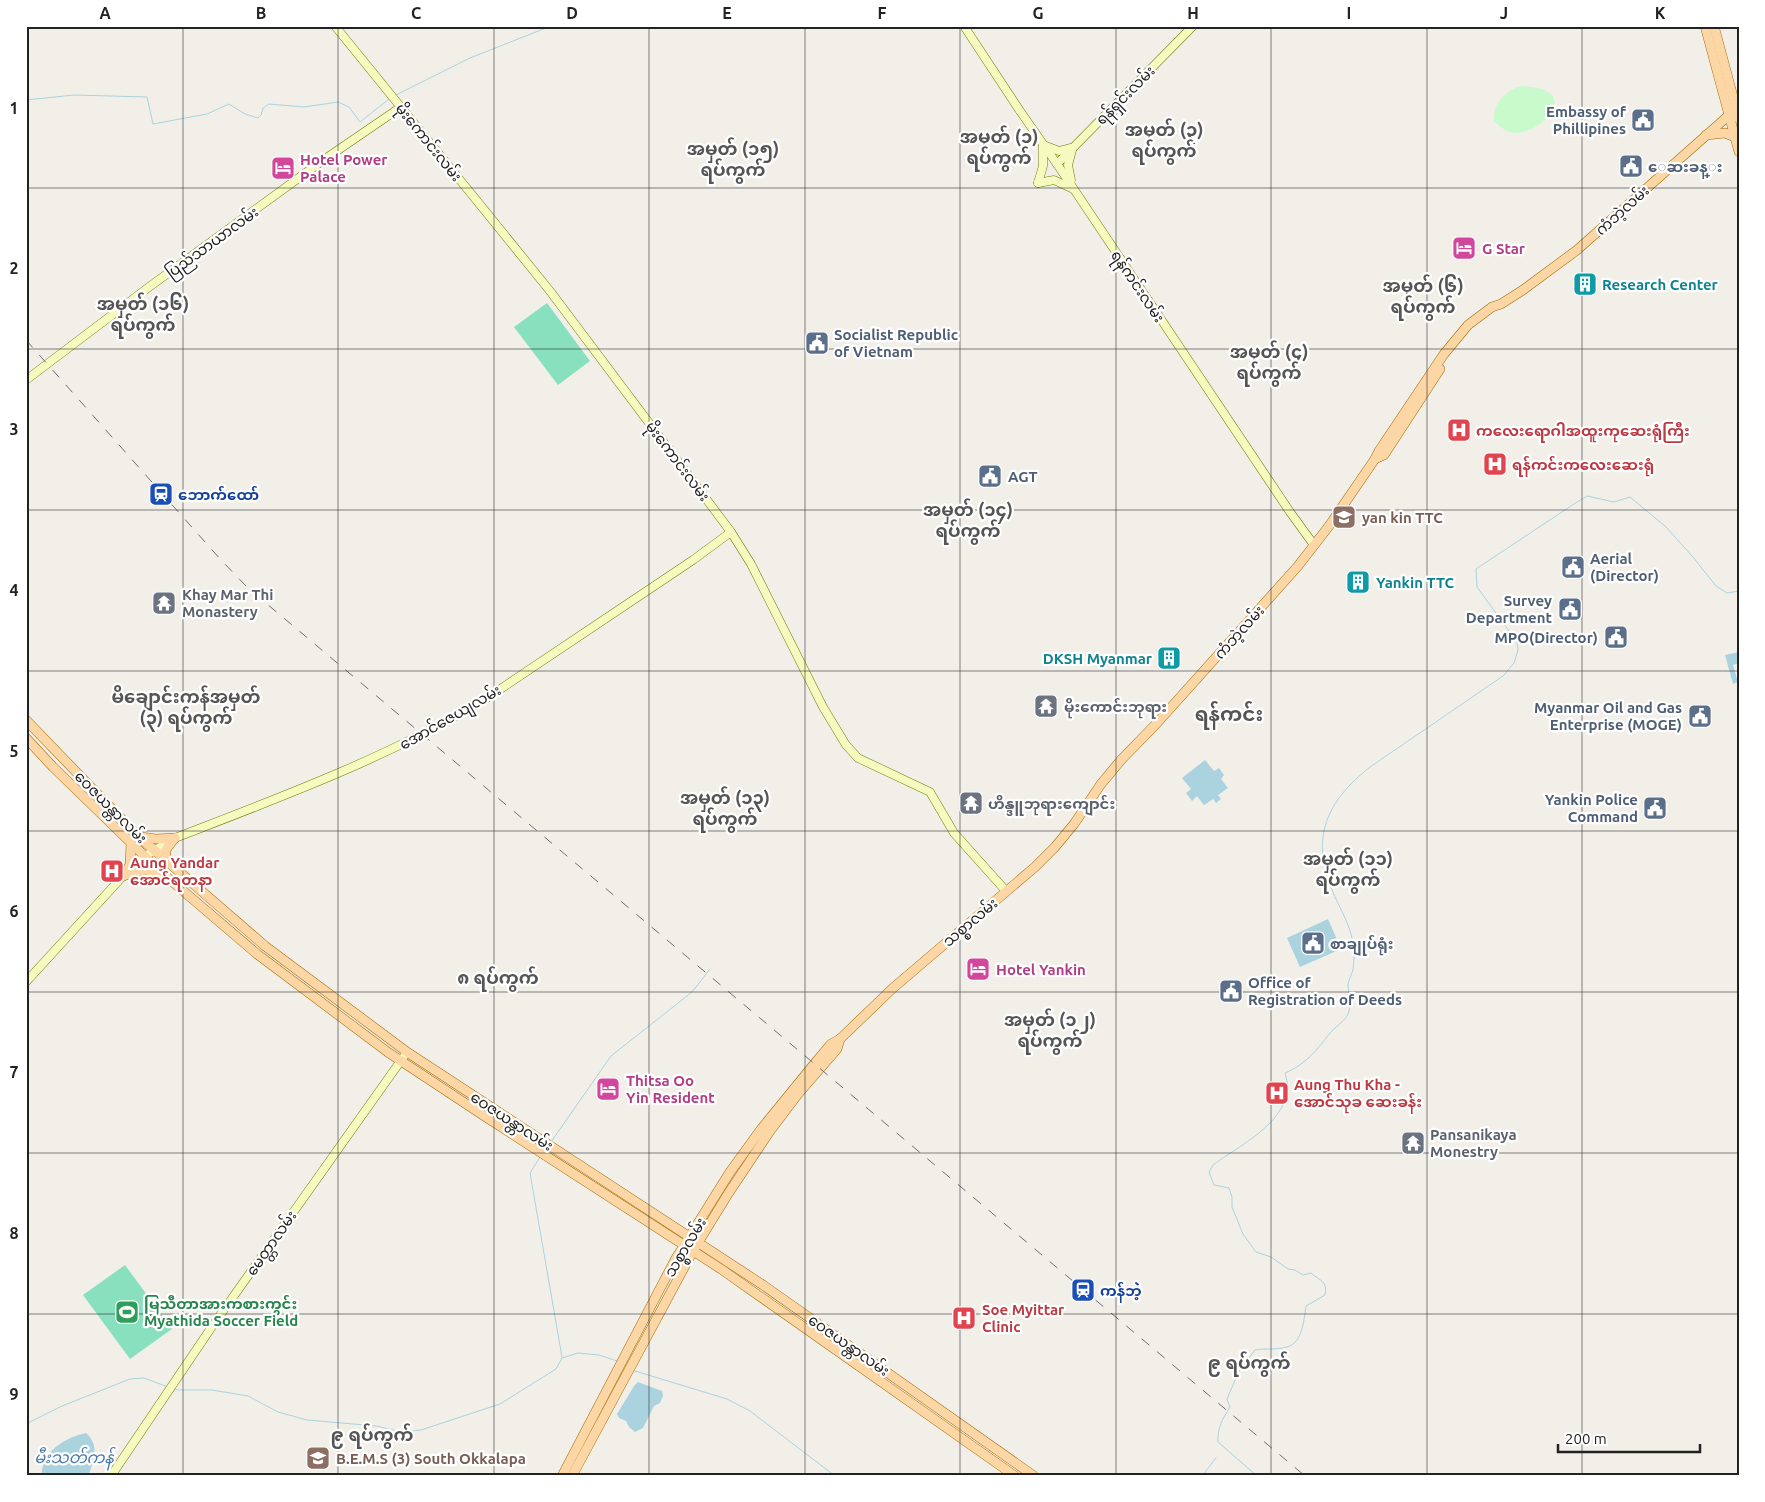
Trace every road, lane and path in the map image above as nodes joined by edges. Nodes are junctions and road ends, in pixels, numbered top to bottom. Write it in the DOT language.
graph roads {
  1 [pos="964,26"];
  2 [pos="1193,26"];
  3 [pos="1705,26"];
  4 [pos="1714,26"];
  5 [pos="337,28"];
  6 [pos="398,104"];
  7 [pos="1733,111"];
  8 [pos="1739,119"];
  9 [pos="1706,135"];
  10 [pos="1735,137"];
  11 [pos="1043,144"];
  12 [pos="1074,146"];
  13 [pos="1739,152"];
  14 [pos="1057,164"];
  15 [pos="1074,191"];
  16 [pos="26,380"];
  17 [pos="732,532"];
  18 [pos="1314,545"];
  19 [pos="26,720"];
  20 [pos="26,738"];
  21 [pos="1093,796"];
  22 [pos="139,837"];
  23 [pos="175,838"];
  24 [pos="131,843"];
  25 [pos="154,850"];
  26 [pos="145,856"];
  27 [pos="171,866"];
  28 [pos="161,872"];
  29 [pos="123,876"];
  30 [pos="1006,891"];
  31 [pos="265,946"];
  32 [pos="258,954"];
  33 [pos="26,982"];
  34 [pos="407,1052"];
  35 [pos="400,1061"];
  36 [pos="582,1167"];
  37 [pos="576,1175"];
  38 [pos="703,1225"];
  39 [pos="664,1226"];
  40 [pos="687,1241"];
  41 [pos="696,1247"];
  42 [pos="675,1260"];
  43 [pos="723,1264"];
  44 [pos="684,1268"];
  45 [pos="856,1350"];
  46 [pos="848,1359"];
  47 [pos="977,1436"];
  48 [pos="971,1445"];
  49 [pos="111,1476"];
  50 [pos="562,1476"];
  51 [pos="572,1476"];
  52 [pos="1015,1476"];
  53 [pos="1034,1476"];
  1 -- 11 [label="main road, ရန်ကင်းလမ်း"];
  2 -- 12 [label="main road, ရန်ရှင်းလမ်း"];
  3 -- 7 [label="main road"];
  4 -- 7 [label="main road"];
  5 -- 6 [label="main road, မိုးကောင်းလမ်း"];
  6 -- 16 [label="main road, ပြည်သာယာလမ်း"];
  6 -- 17 [label="main road, မိုးကောင်းလမ်း"];
  7 -- 8 [label="main road"];
  7 -- 9 [label="main road, ကံဘဲ့လမ်း"];
  7 -- 10 [label="main road"];
  9 -- 10 [label="main road"];
  9 -- 18 [label="main road, ကံဘဲ့လမ်း"];
  10 -- 13 [label="main road"];
  11 -- 12 [label="main road"];
  11 -- 14 [label="main road, ရန်ကင်းလမ်း"];
  11 -- 15 [label="main road"];
  12 -- 14 [label="main road, ရန်ရှင်းလမ်း"];
  12 -- 15 [label="main road"];
  14 -- 15 [label="main road, ရန်ကင်းလမ်း"];
  15 -- 18 [label="main road, ရန်ကင်းလမ်း"];
  17 -- 23 [label="main road, အောင်ဇေယျလမ်း"];
  17 -- 30 [label="main road, မိုးကောင်းလမ်း"];
  18 -- 21 [label="main road, ကံဘဲ့လမ်း"];
  19 -- 22 [label="main road, ဝေဇယန္တာလမ်း"];
  20 -- 24 [label="main road, ဝေဇယန္တာလမ်း"];
  21 -- 30 [label="main road, သစ္စာလမ်း"];
  22 -- 23 [label="main road"];
  22 -- 25 [label="main road, ဝေဇယန္တာလမ်း"];
  23 -- 25 [label="main road, အောင်ဇေယျလမ်း"];
  23 -- 27 [label="main road"];
  24 -- 26 [label="main road, ဝေဇယန္တာလမ်း"];
  24 -- 29 [label="main road"];
  25 -- 26 [label="main road, အောင်ဇေယျလမ်း"];
  25 -- 27 [label="main road, ဝေဇယန္တာလမ်း"];
  26 -- 28 [label="main road, ဝေဇယန္တာလမ်း"];
  26 -- 29 [label="main road, အောင်ဇေယျလမ်း"];
  27 -- 31 [label="main road, ဝေဇယန္တာလမ်း"];
  28 -- 29 [label="main road"];
  28 -- 32 [label="main road, ဝေဇယန္တာလမ်း"];
  29 -- 33 [label="main road, အောင်ဇေယျလမ်း"];
  30 -- 38 [label="main road, သစ္စာလမ်း"];
  31 -- 32 [label="main road"];
  31 -- 34 [label="main road, ဝေဇယန္တာလမ်း"];
  32 -- 35 [label="main road, ဝေဇယန္တာလမ်း"];
  34 -- 35 [label="main road, မေတ္တာလမ်း"];
  34 -- 36 [label="main road, ဝေဇယန္တာလမ်း"];
  35 -- 37 [label="main road, ဝေဇယန္တာလမ်း"];
  35 -- 49 [label="main road, မေတ္တာလမ်း"];
  36 -- 37 [label="main road"];
  36 -- 39 [label="main road, ဝေဇယန္တာလမ်း"];
  37 -- 39 [label="main road, ဝေဇယန္တာလမ်း"];
  38 -- 39 [label="main road"];
  38 -- 40 [label="main road, သစ္စာလမ်း"];
  38 -- 41 [label="main road, သစ္စာလမ်း"];
  38 -- 43 [label="main road"];
  39 -- 40 [label="main road, ဝေဇယန္တာလမ်း"];
  39 -- 42 [label="main road"];
  40 -- 41 [label="main road, ဝေဇယန္တာလမ်း"];
  40 -- 42 [label="main road, သစ္စာလမ်း"];
  41 -- 43 [label="main road, ဝေဇယန္တာလမ်း"];
  41 -- 44 [label="main road, သစ္စာလမ်း"];
  42 -- 50 [label="main road, သစ္စာလမ်း"];
  43 -- 44 [label="main road"];
  43 -- 45 [label="main road, ဝေဇယန္တာလမ်း"];
  43 -- 46 [label="main road, ဝေဇယန္တာလမ်း"];
  44 -- 51 [label="main road, သစ္စာလမ်း"];
  45 -- 46 [label="main road"];
  45 -- 47 [label="main road, ဝေဇယန္တာလမ်း"];
  46 -- 48 [label="main road, ဝေဇယန္တာလမ်း"];
  47 -- 48 [label="main road"];
  47 -- 53 [label="main road, ဝေဇယန္တာလမ်း"];
  48 -- 52 [label="main road, ဝေဇယန္တာလမ်း"];
}
